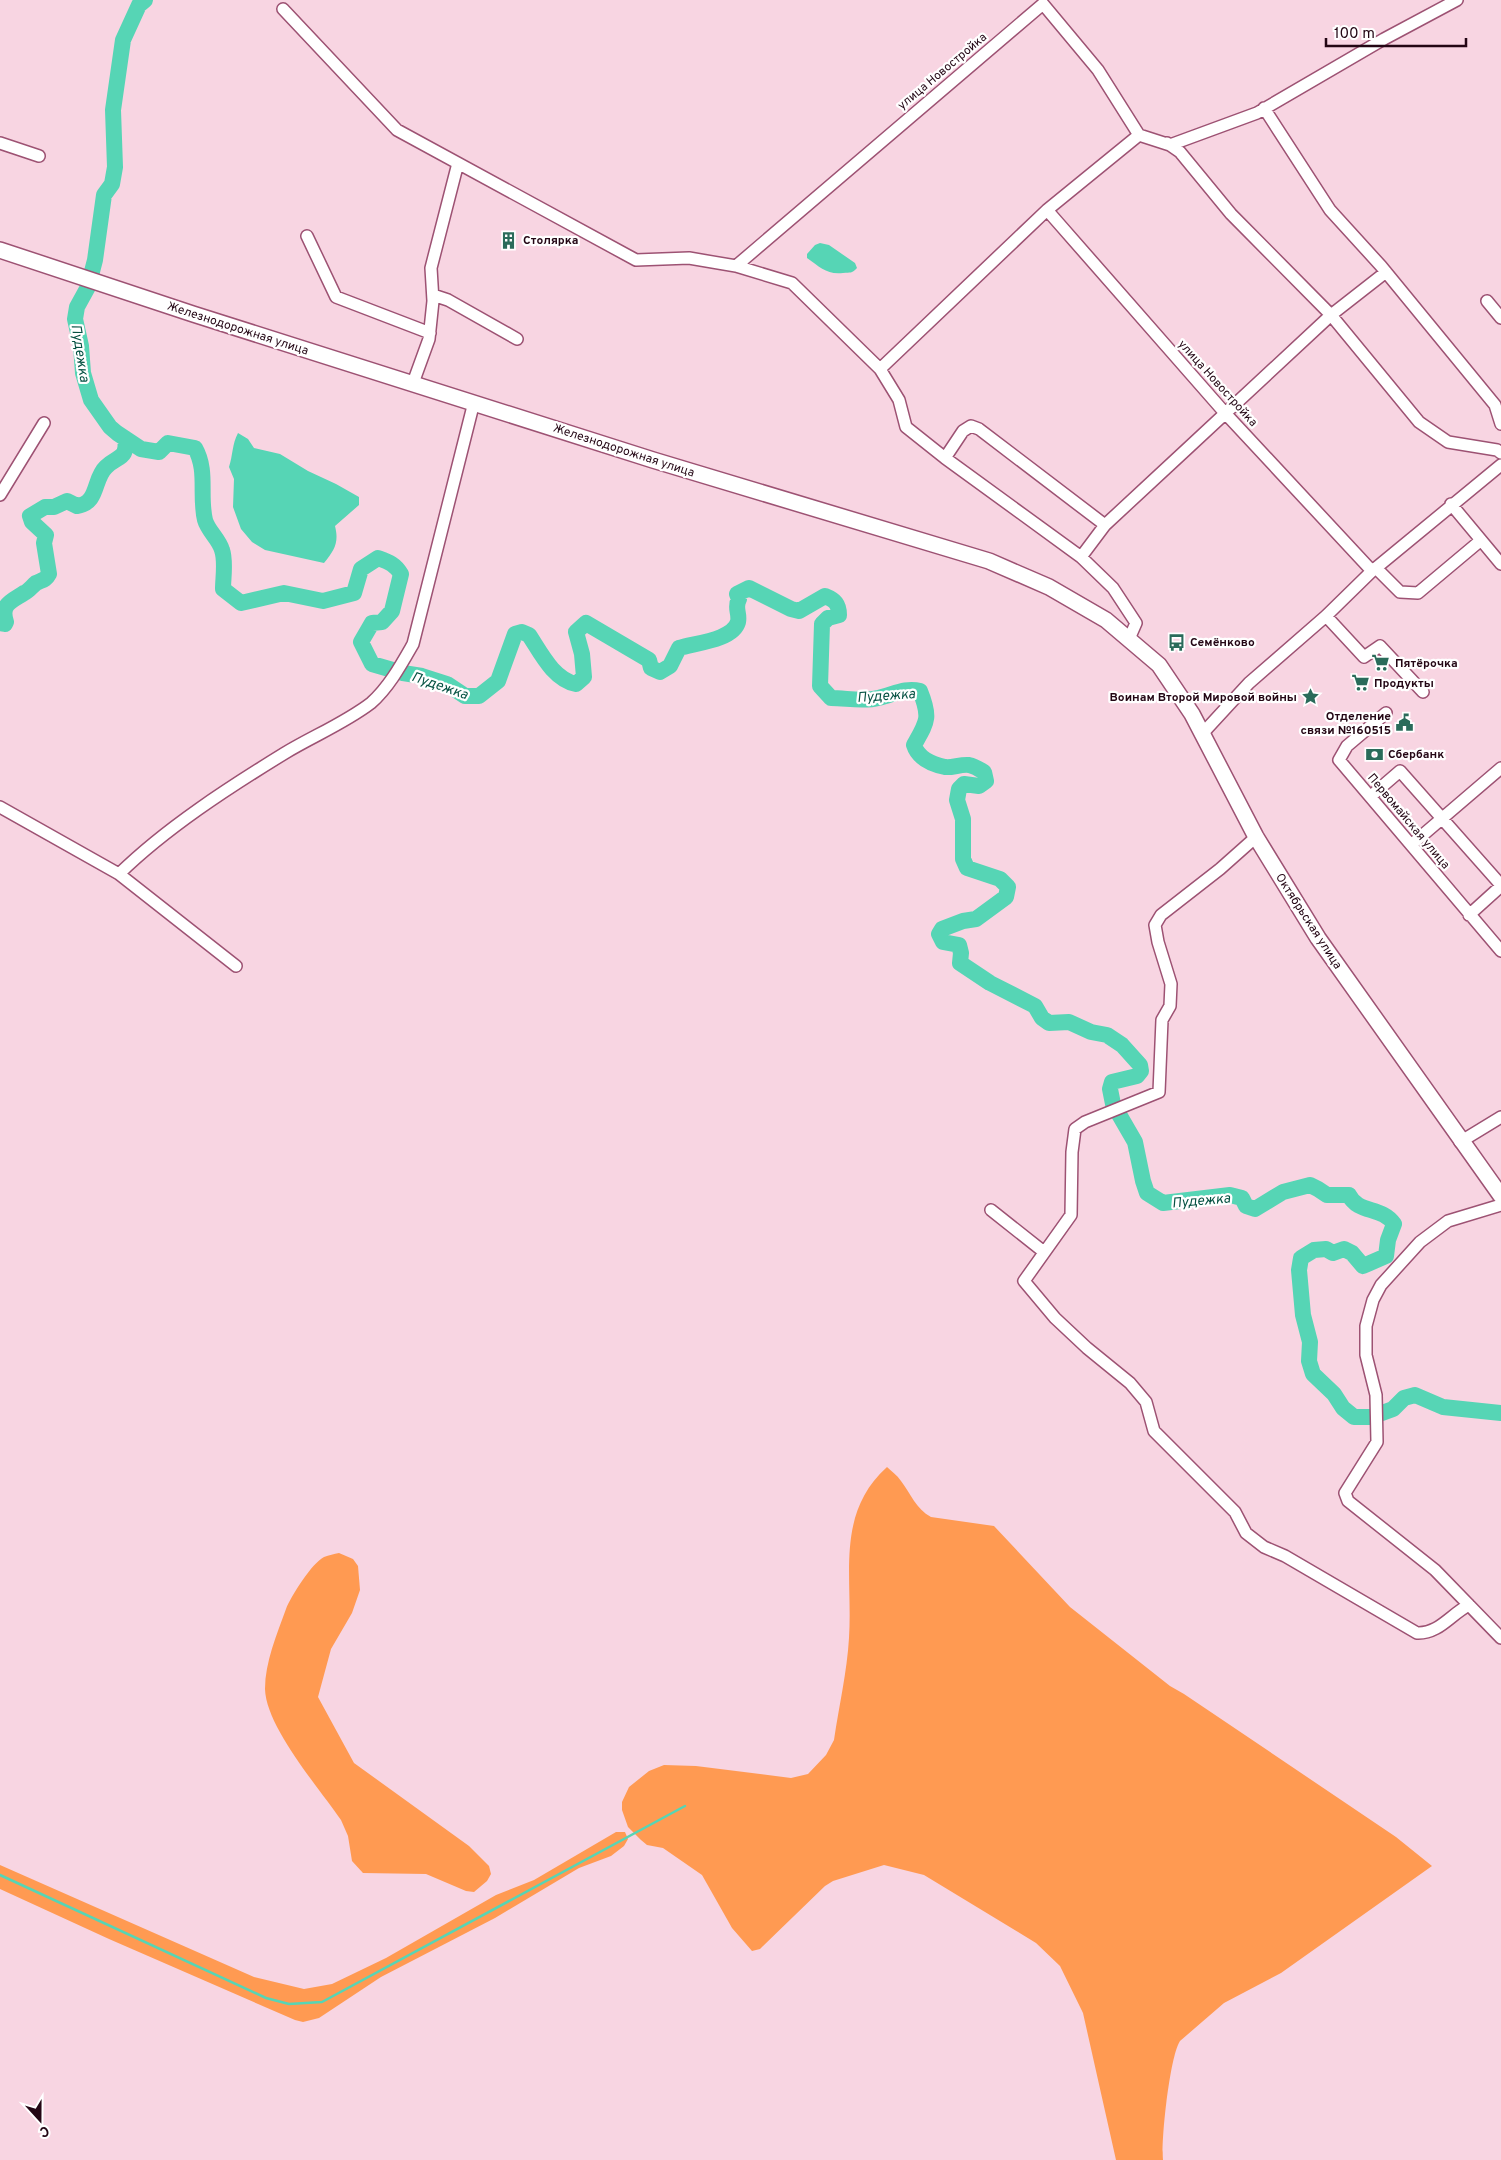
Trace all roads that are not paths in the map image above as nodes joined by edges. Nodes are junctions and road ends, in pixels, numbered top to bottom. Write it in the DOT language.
graph roads {
  1 [pos="1457,0"];
  2 [pos="1044,1"];
  3 [pos="283,9"];
  4 [pos="1264,108"];
  5 [pos="1139,135"];
  6 [pos="0,143"];
  7 [pos="1167,143"];
  8 [pos="39,156"];
  9 [pos="458,163"];
  10 [pos="1047,210"];
  11 [pos="307,236"];
  12 [pos="0,250"];
  13 [pos="736,266"];
  14 [pos="1386,272"];
  15 [pos="433,296"];
  16 [pos="1487,301"];
  17 [pos="1330,315"];
  18 [pos="1501,318"];
  19 [pos="430,333"];
  20 [pos="517,339"];
  21 [pos="880,369"];
  22 [pos="413,383"];
  23 [pos="474,402"];
  24 [pos="1225,413"];
  25 [pos="44,423"];
  26 [pos="1501,424"];
  27 [pos="1501,453"];
  28 [pos="944,458"];
  29 [pos="1501,465"];
  30 [pos="0,495"];
  31 [pos="1451,504"];
  32 [pos="1105,525"];
  33 [pos="1480,541"];
  34 [pos="1081,557"];
  35 [pos="1501,564"];
  36 [pos="1374,570"];
  37 [pos="1326,616"];
  38 [pos="1129,639"];
  39 [pos="1423,692"];
  40 [pos="1386,713"];
  41 [pos="1202,734"];
  42 [pos="1501,768"];
  43 [pos="1371,796"];
  44 [pos="0,807"];
  45 [pos="1442,818"];
  46 [pos="1256,837"];
  47 [pos="1411,845"];
  48 [pos="119,874"];
  49 [pos="1501,886"];
  50 [pos="1469,915"];
  51 [pos="1501,951"];
  52 [pos="236,966"];
  53 [pos="1501,1117"];
  54 [pos="1460,1142"];
  55 [pos="1501,1196"];
  56 [pos="1501,1205"];
  57 [pos="991,1210"];
  58 [pos="1044,1252"];
  59 [pos="1469,1605"];
  60 [pos="1501,1638"];
  1 -- 4 [label="street"];
  2 -- 5 [label="street, улица Новостройка"];
  2 -- 13 [label="street, улица Новостройка"];
  3 -- 9 [label="street"];
  4 -- 7 [label="street"];
  4 -- 14 [label="street"];
  5 -- 7 [label="street"];
  5 -- 10 [label="street"];
  6 -- 8 [label="street"];
  7 -- 17 [label="street"];
  9 -- 13 [label="street"];
  9 -- 15 [label="street"];
  10 -- 21 [label="street"];
  10 -- 24 [label="street, улица Новостройка"];
  11 -- 19 [label="street"];
  12 -- 22 [label="street, Железнодорожная улица"];
  13 -- 21 [label="street"];
  14 -- 17 [label="street"];
  14 -- 26 [label="street"];
  15 -- 19 [label="street"];
  15 -- 20 [label="street"];
  16 -- 18 [label="street"];
  17 -- 24 [label="street"];
  17 -- 27 [label="street"];
  19 -- 22 [label="street"];
  21 -- 28 [label="street"];
  22 -- 23 [label="street, Железнодорожная улица"];
  23 -- 38 [label="street, Железнодорожная улица"];
  23 -- 48 [label="street"];
  24 -- 32 [label="street"];
  24 -- 36 [label="street, улица Новостройка"];
  25 -- 30 [label="street"];
  28 -- 32 [label="street"];
  28 -- 34 [label="street"];
  29 -- 31 [label="street"];
  31 -- 33 [label="street"];
  31 -- 36 [label="street"];
  32 -- 34 [label="street"];
  33 -- 35 [label="street"];
  33 -- 36 [label="street, улица Новостройка"];
  34 -- 38 [label="street"];
  36 -- 37 [label="street"];
  37 -- 39 [label="street"];
  37 -- 41 [label="street"];
  38 -- 41 [label="street, Октябрьская улица"];
  40 -- 43 [label="street, Первомайская улица"];
  41 -- 46 [label="street, Октябрьская улица"];
  42 -- 45 [label="street"];
  43 -- 45 [label="street"];
  43 -- 47 [label="street, Первомайская улица"];
  44 -- 48 [label="street"];
  45 -- 47 [label="street"];
  45 -- 49 [label="street"];
  46 -- 54 [label="street, Октябрьская улица"];
  46 -- 58 [label="street"];
  47 -- 50 [label="street, Первомайская улица"];
  48 -- 52 [label="street"];
  49 -- 50 [label="street"];
  50 -- 51 [label="street, Первомайская улица"];
  53 -- 54 [label="street"];
  54 -- 55 [label="street, Октябрьская улица"];
  56 -- 59 [label="street"];
  57 -- 58 [label="street"];
  58 -- 59 [label="street"];
  59 -- 60 [label="street"];
}
